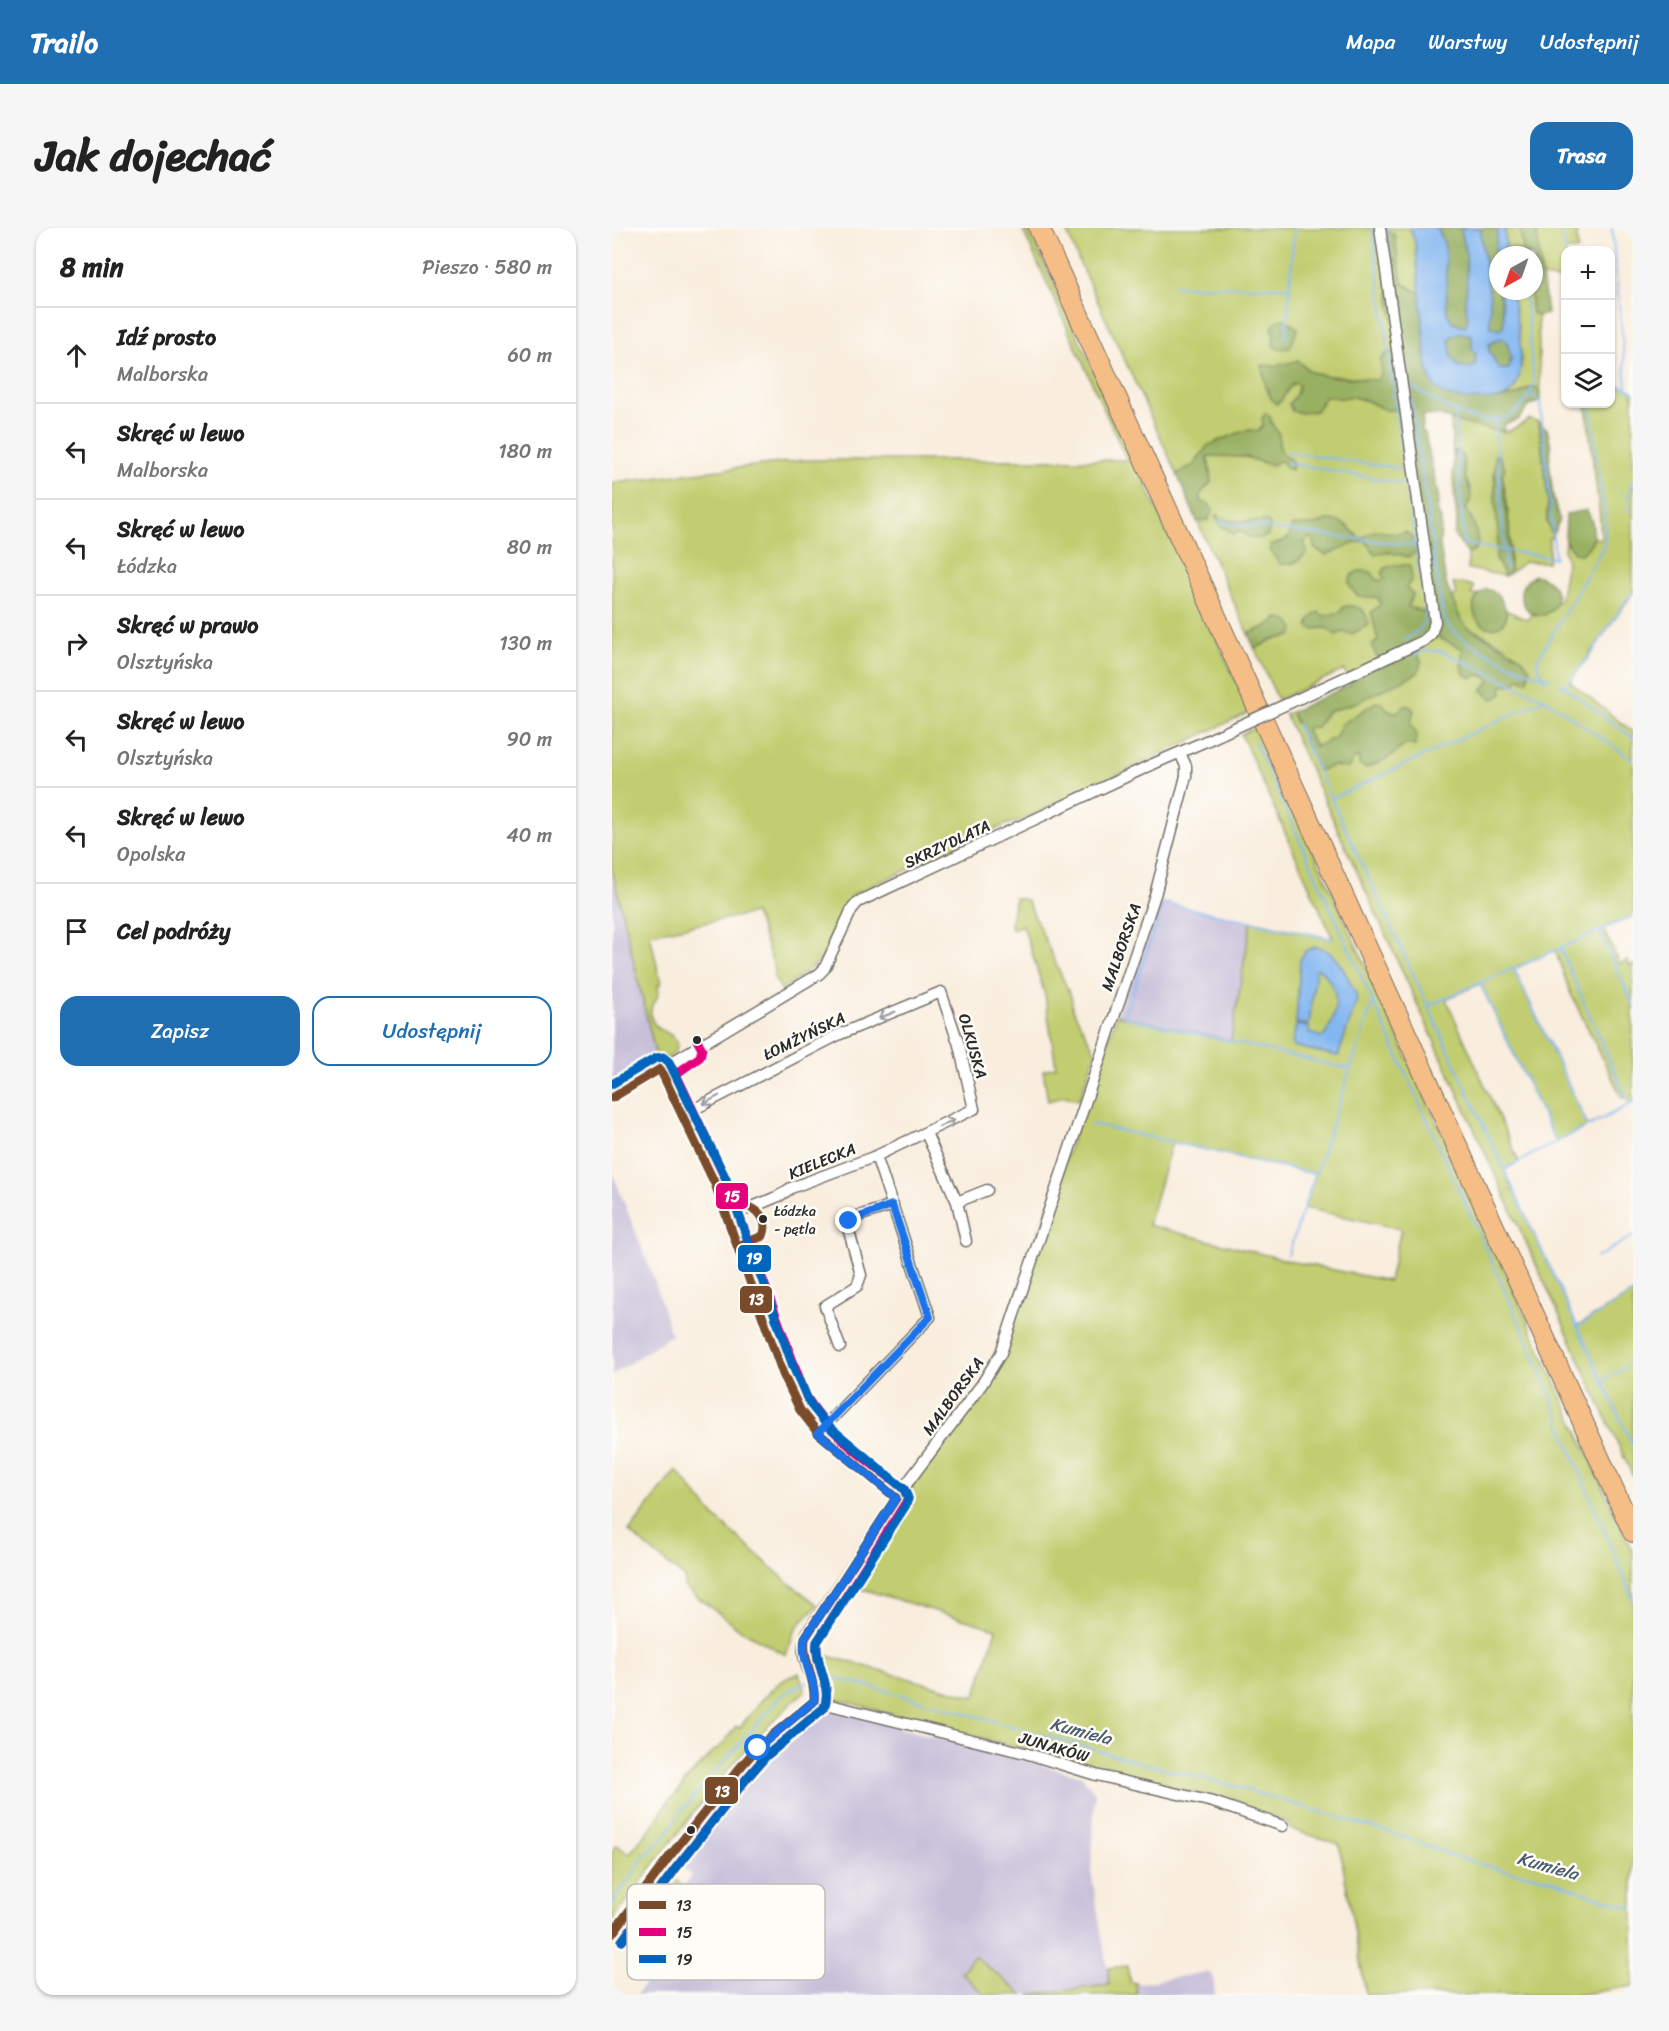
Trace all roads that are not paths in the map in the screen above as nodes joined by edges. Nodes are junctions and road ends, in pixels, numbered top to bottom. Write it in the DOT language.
graph roads {
  1 [pos="1039,228"];
  2 [pos="1053,228"];
  3 [pos="1380,228"];
  4 [pos="1180,753"];
  5 [pos="941,992"];
  6 [pos="660,1069"];
  7 [pos="612,1098"];
  8 [pos="974,1109"];
  9 [pos="683,1115"];
  10 [pos="926,1132"];
  11 [pos="876,1156"];
  12 [pos="987,1190"];
  13 [pos="957,1202"];
  14 [pos="892,1205"];
  15 [pos="728,1217"];
  16 [pos="966,1241"];
  17 [pos="840,1347"];
  18 [pos="818,1433"];
  19 [pos="896,1498"];
  20 [pos="1633,1500"];
  21 [pos="1633,1532"];
  22 [pos="814,1696"];
  23 [pos="1283,1826"];
  24 [pos="649,1884"];
  25 [pos="627,1914"];
  26 [pos="612,1934"];
  1 -- 21 [label="highway"];
  2 -- 20 [label="highway"];
  3 -- 4 [label="street, SKRZYDLATA, bridge"];
  4 -- 6 [label="street, SKRZYDLATA"];
  4 -- 19 [label="street, MALBORSKA"];
  5 -- 8 [label="street, OLKUSKA"];
  5 -- 9 [label="street, ŁOMŻYŃSKA, one-way"];
  6 -- 7 [label="street, SKRZYDLATA"];
  6 -- 9 [label="street"];
  10 -- 8 [label="street, KIELECKA, one-way"];
  9 -- 15 [label="street"];
  10 -- 11 [label="street, KIELECKA"];
  10 -- 13 [label="street"];
  11 -- 14 [label="street"];
  11 -- 15 [label="street, KIELECKA"];
  12 -- 13 [label="street"];
  13 -- 16 [label="street"];
  14 -- 17 [label="street"];
  14 -- 18 [label="street"];
  15 -- 18 [label="street"];
  18 -- 19 [label="street"];
  19 -- 22 [label="street, MALBORSKA"];
  22 -- 23 [label="street, JUNAKÓW"];
  22 -- 24 [label="street"];
  25 -- 26 [label="street"];
}
